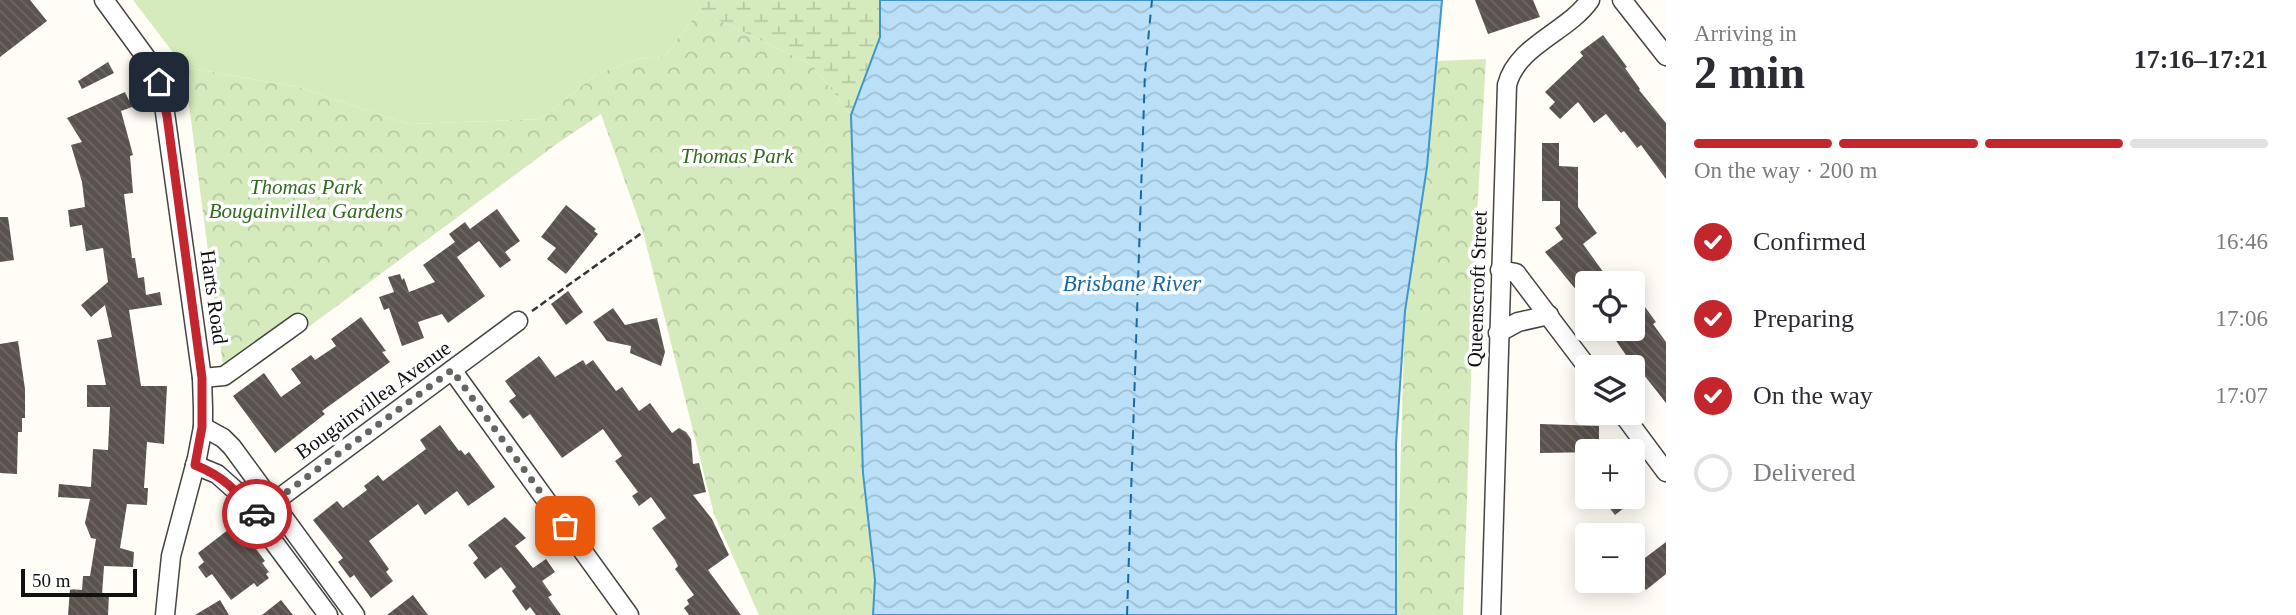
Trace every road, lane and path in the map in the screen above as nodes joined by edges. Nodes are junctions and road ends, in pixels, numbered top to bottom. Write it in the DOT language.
graph roads {
  1 [pos="104,0"];
  2 [pos="1590,0"];
  3 [pos="1622,0"];
  4 [pos="1666,56"];
  5 [pos="643,232"];
  6 [pos="1500,270"];
  7 [pos="1549,315"];
  8 [pos="525,317"];
  9 [pos="298,323"];
  10 [pos="1498,333"];
  11 [pos="1578,355"];
  12 [pos="452,370"];
  13 [pos="202,378"];
  14 [pos="1631,425"];
  15 [pos="202,427"];
  16 [pos="195,465"];
  17 [pos="1666,472"];
  18 [pos="273,502"];
  19 [pos="255,516"];
  20 [pos="165,615"];
  21 [pos="328,615"];
  22 [pos="355,615"];
  23 [pos="629,615"];
  24 [pos="1491,615"];
  1 -- 13 [label="street, Harts Road"];
  2 -- 6 [label="street, Queenscroft Street"];
  3 -- 4 [label="street"];
  5 -- 8 [label="path"];
  6 -- 7 [label="street"];
  6 -- 10 [label="street, Queenscroft Street"];
  7 -- 10 [label="street"];
  7 -- 11 [label="street"];
  8 -- 12 [label="street, Bougainvillea Avenue"];
  9 -- 13 [label="street"];
  10 -- 24 [label="street, Queenscroft Street"];
  12 -- 18 [label="street, Bougainvillea Avenue"];
  12 -- 23 [label="street"];
  13 -- 15 [label="street, Harts Road"];
  14 -- 17 [label="street"];
  15 -- 16 [label="street, Harts Road"];
  15 -- 18 [label="street"];
  16 -- 19 [label="street"];
  16 -- 20 [label="street, Harts Road"];
  18 -- 19 [label="street, Bougainvillea Avenue"];
  18 -- 22 [label="street"];
  19 -- 21 [label="street"];
}
